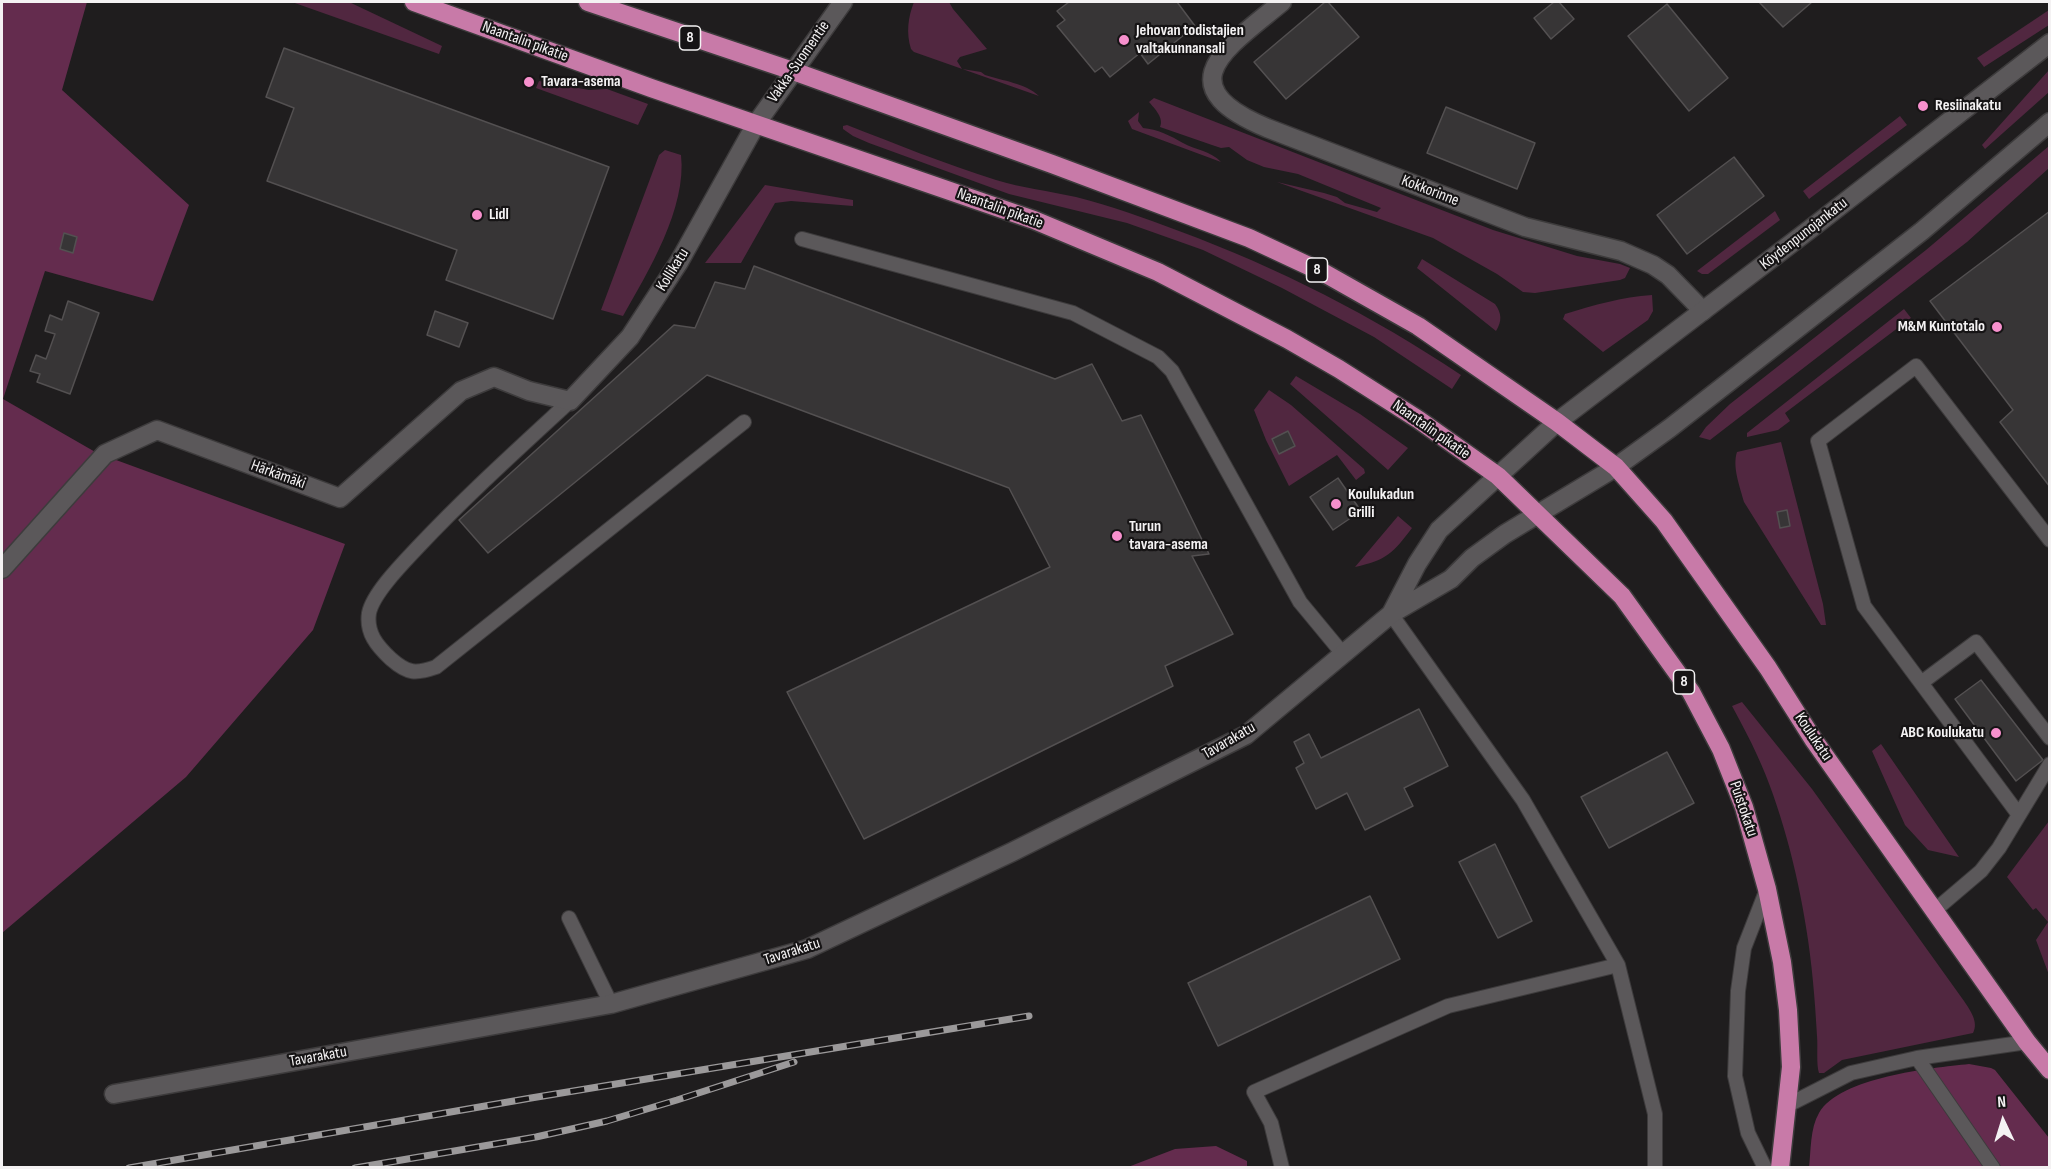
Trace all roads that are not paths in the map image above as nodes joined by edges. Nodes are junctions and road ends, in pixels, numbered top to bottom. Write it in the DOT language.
graph roads {
  1 [pos="414,2"];
  2 [pos="588,2"];
  3 [pos="843,2"];
  4 [pos="1282,2"];
  5 [pos="2049,43"];
  6 [pos="793,71"];
  7 [pos="2049,122"];
  8 [pos="756,124"];
  9 [pos="802,239"];
  10 [pos="1703,310"];
  11 [pos="570,401"];
  12 [pos="744,422"];
  13 [pos="1557,422"];
  14 [pos="1616,467"];
  15 [pos="1498,476"];
  16 [pos="1538,514"];
  17 [pos="2049,540"];
  18 [pos="2,569"];
  19 [pos="1391,614"];
  20 [pos="1343,654"];
  21 [pos="1922,683"];
  22 [pos="2049,738"];
  23 [pos="2049,764"];
  24 [pos="2019,815"];
  25 [pos="1767,889"];
  26 [pos="1934,911"];
  27 [pos="568,918"];
  28 [pos="1617,965"];
  29 [pos="611,1004"];
  30 [pos="2027,1042"];
  31 [pos="1917,1058"];
  32 [pos="2049,1070"];
  33 [pos="114,1094"];
  34 [pos="1788,1105"];
  35 [pos="1282,1167"];
  36 [pos="1655,1167"];
  37 [pos="1765,1167"];
  38 [pos="1780,1167"];
  39 [pos="1993,1167"];
  1 -- 8 [label="highway, Naantalin pikatie / 8"];
  2 -- 6 [label="highway, 8"];
  3 -- 6 [label="street, Vakka-Suomentie"];
  4 -- 10 [label="street, Kokkorinne"];
  5 -- 10 [label="street, Köydenpunojankatu"];
  6 -- 8 [label="street, Vakka-Suomentie"];
  6 -- 13 [label="highway, 8"];
  7 -- 14 [label="street"];
  8 -- 11 [label="street, Kollikatu"];
  8 -- 15 [label="highway, Naantalin pikatie / 8"];
  9 -- 20 [label="lane"];
  10 -- 13 [label="street, Köydenpunojankatu"];
  11 -- 12 [label="lane"];
  11 -- 18 [label="street, Härkämäki"];
  13 -- 14 [label="highway, Koulukatu / 8"];
  13 -- 15 [label="street, Köydenpunojankatu"];
  14 -- 16 [label="street, Tavarakatu"];
  14 -- 26 [label="highway, Koulukatu / 8"];
  15 -- 16 [label="highway, Naantalin pikatie / 8"];
  15 -- 19 [label="street, Tavarakatu"];
  16 -- 19 [label="street, Tavarakatu"];
  16 -- 25 [label="highway, Puistokatu / 8"];
  17 -- 21 [label="lane"];
  19 -- 20 [label="street, Tavarakatu"];
  19 -- 28 [label="lane"];
  20 -- 29 [label="street, Tavarakatu"];
  21 -- 22 [label="lane"];
  21 -- 24 [label="lane"];
  23 -- 24 [label="lane"];
  24 -- 26 [label="lane"];
  25 -- 34 [label="highway, Puistokatu / 8"];
  25 -- 37 [label="lane"];
  26 -- 30 [label="highway, Koulukatu / 8"];
  27 -- 29 [label="lane"];
  28 -- 35 [label="lane"];
  28 -- 36 [label="lane"];
  29 -- 33 [label="street, Tavarakatu"];
  30 -- 31 [label="lane"];
  30 -- 32 [label="highway, Koulukatu / 8"];
  31 -- 34 [label="lane"];
  31 -- 39 [label="lane"];
  34 -- 38 [label="highway, Puistokatu / 8"];
}
